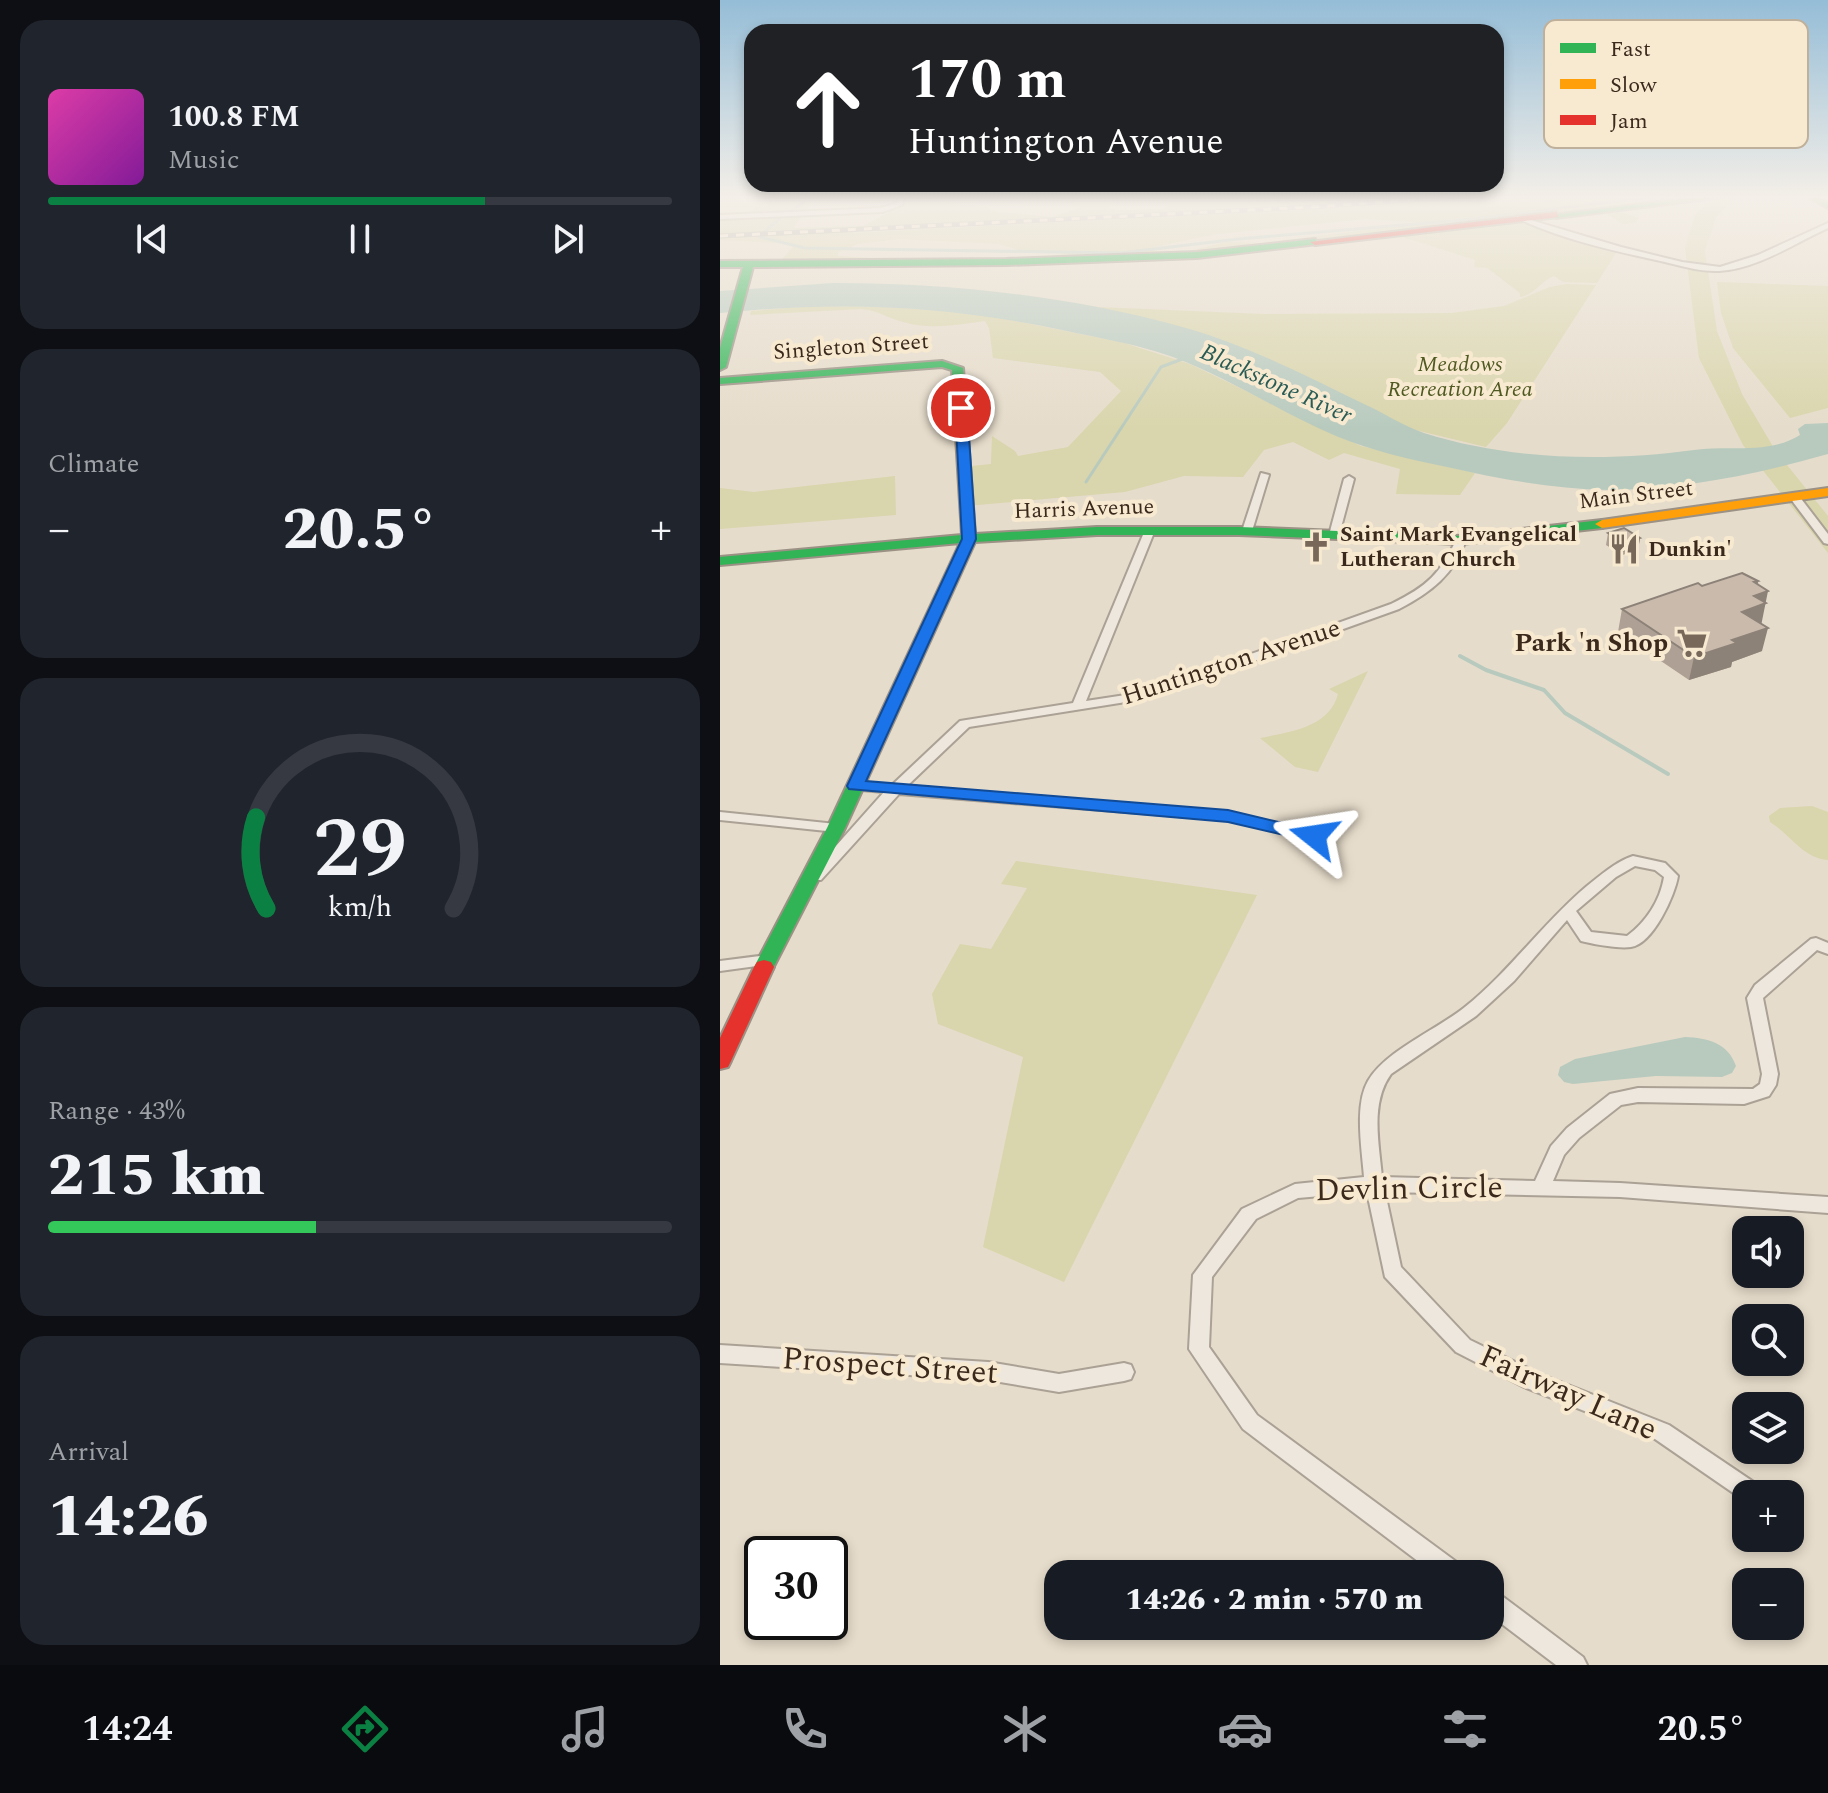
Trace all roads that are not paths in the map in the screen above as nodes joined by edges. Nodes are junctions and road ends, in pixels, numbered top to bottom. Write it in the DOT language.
graph roads {
  1 [pos="746,273"];
  2 [pos="720,367"];
  3 [pos="720,381"];
  4 [pos="1264,475"];
  5 [pos="1349,479"];
  6 [pos="1828,492"];
  7 [pos="1795,498"];
  8 [pos="1150,530"];
  9 [pos="1247,531"];
  10 [pos="1334,535"];
  11 [pos="969,539"];
  12 [pos="1456,540"];
  13 [pos="1828,541"];
  14 [pos="720,561"];
  15 [pos="1078,705"];
  16 [pos="855,786"];
  17 [pos="898,787"];
  18 [pos="720,816"];
  19 [pos="836,828"];
  20 [pos="1314,836"];
  21 [pos="808,886"];
  22 [pos="1568,910"];
  23 [pos="1828,949"];
  24 [pos="767,960"];
  25 [pos="720,966"];
  26 [pos="720,1061"];
  27 [pos="1374,1184"];
  28 [pos="1541,1187"];
  29 [pos="1828,1205"];
  30 [pos="720,1354"];
  31 [pos="1124,1372"];
  32 [pos="1732,1480"];
  33 [pos="1435,1560"];
  34 [pos="1504,1612"];
  35 [pos="1575,1665"];
  1 -- 2 [label="street"];
  3 -- 11 [label="street, Singleton Street"];
  4 -- 9 [label="street"];
  5 -- 10 [label="street"];
  6 -- 7 [label="street, Main Street"];
  7 -- 12 [label="street, Main Street"];
  7 -- 13 [label="street"];
  8 -- 9 [label="street, Harris Avenue"];
  8 -- 11 [label="street, Harris Avenue"];
  8 -- 15 [label="street"];
  9 -- 10 [label="street, Harris Avenue"];
  10 -- 12 [label="street, Harris Avenue"];
  11 -- 14 [label="street, Harris Avenue"];
  11 -- 16 [label="street"];
  12 -- 15 [label="street, Huntington Avenue"];
  15 -- 17 [label="street, Huntington Avenue"];
  16 -- 17 [label="street"];
  16 -- 19 [label="street"];
  17 -- 20 [label="street"];
  17 -- 21 [label="street, Huntington Avenue"];
  18 -- 19 [label="street"];
  19 -- 21 [label="street"];
  21 -- 24 [label="street"];
  22 -- 22 [label="street"];
  22 -- 27 [label="street, Fairway Lane"];
  23 -- 28 [label="street"];
  24 -- 25 [label="street"];
  24 -- 26 [label="street"];
  27 -- 28 [label="street, Devlin Circle"];
  27 -- 32 [label="street, Fairway Lane"];
  27 -- 33 [label="street, Devlin Circle"];
  28 -- 29 [label="street, Devlin Circle"];
  30 -- 31 [label="street, Prospect Street"];
  34 -- 35 [label="street"];
}
